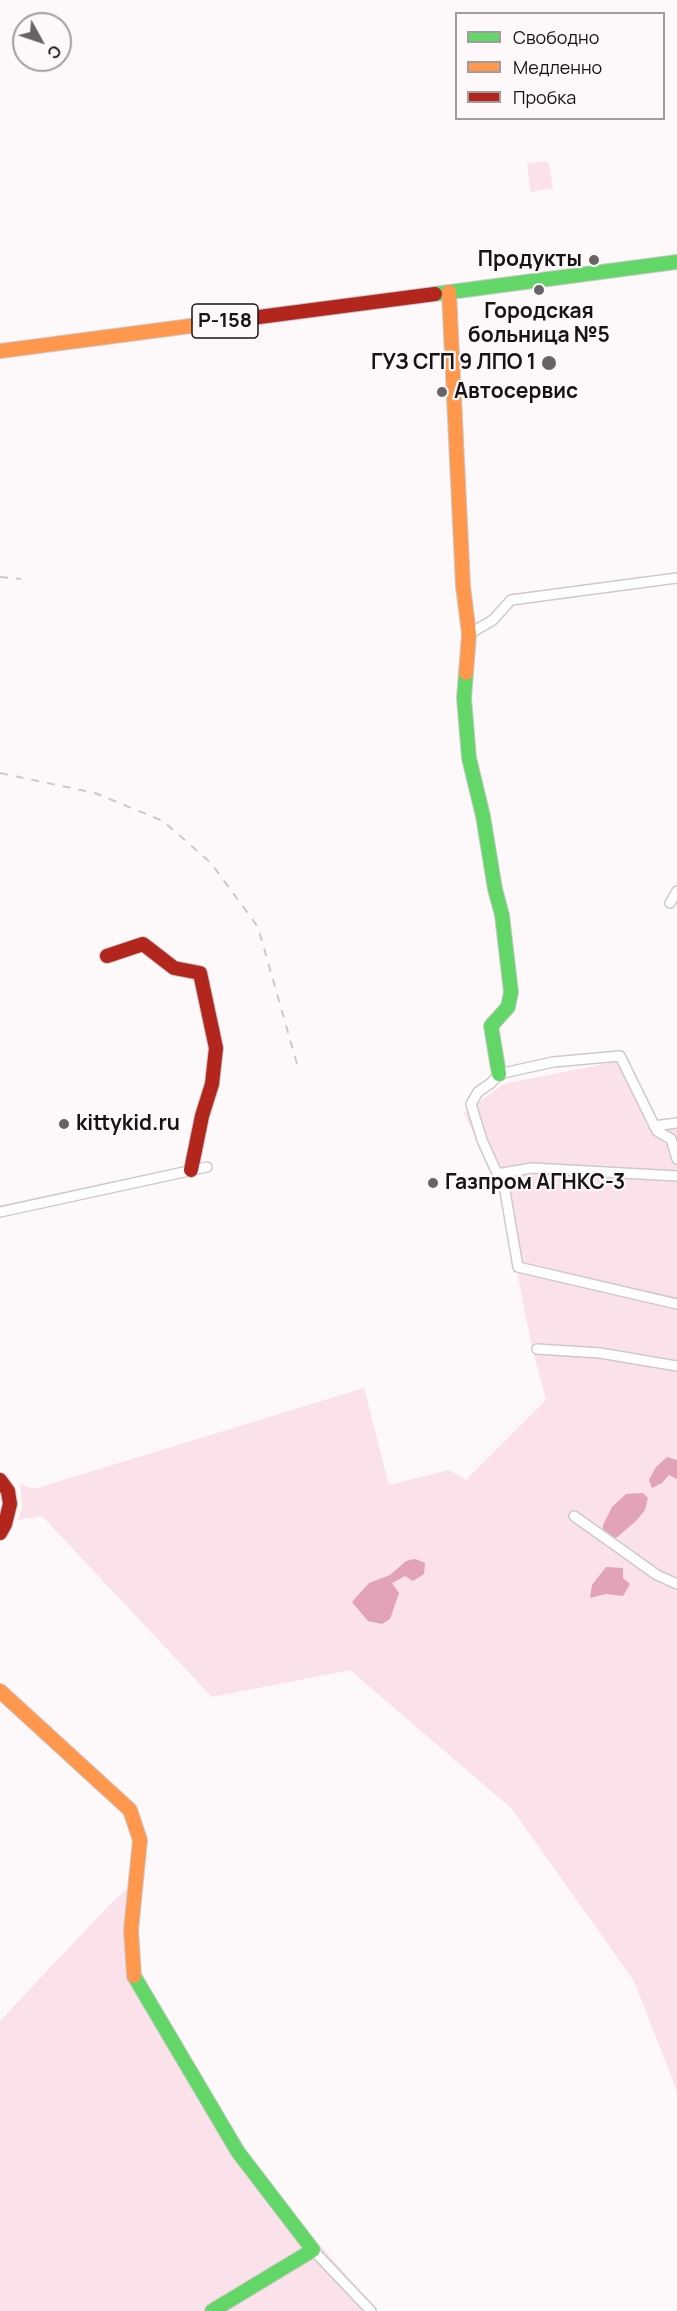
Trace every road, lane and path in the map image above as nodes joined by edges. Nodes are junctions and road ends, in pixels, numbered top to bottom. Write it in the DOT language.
graph roads {
  1 [pos="677,262"];
  2 [pos="450,292"];
  3 [pos="0,351"];
  4 [pos="677,578"];
  5 [pos="469,634"];
  6 [pos="677,891"];
  7 [pos="670,903"];
  8 [pos="108,956"];
  9 [pos="498,1074"];
  10 [pos="677,1123"];
  11 [pos="654,1126"];
  12 [pos="677,1159"];
  13 [pos="207,1167"];
  14 [pos="191,1170"];
  15 [pos="497,1174"];
  16 [pos="677,1176"];
  17 [pos="0,1212"];
  18 [pos="677,1304"];
  19 [pos="537,1349"];
  20 [pos="677,1366"];
  21 [pos="0,1480"];
  22 [pos="574,1516"];
  23 [pos="0,1533"];
  24 [pos="677,1584"];
  25 [pos="0,1691"];
  26 [pos="313,2250"];
  27 [pos="212,2311"];
  28 [pos="371,2311"];
  1 -- 2 [label="street, Р-158"];
  2 -- 3 [label="street, Р-158"];
  2 -- 5 [label="street"];
  4 -- 5 [label="street"];
  5 -- 9 [label="street"];
  6 -- 7 [label="street"];
  8 -- 14 [label="street"];
  9 -- 11 [label="street"];
  9 -- 15 [label="street"];
  10 -- 11 [label="street"];
  11 -- 12 [label="street"];
  13 -- 14 [label="street"];
  14 -- 17 [label="street"];
  15 -- 16 [label="street"];
  15 -- 18 [label="street"];
  19 -- 20 [label="street"];
  21 -- 23 [label="street"];
  22 -- 24 [label="street"];
  25 -- 26 [label="street"];
  26 -- 27 [label="street"];
  26 -- 28 [label="street"];
}
